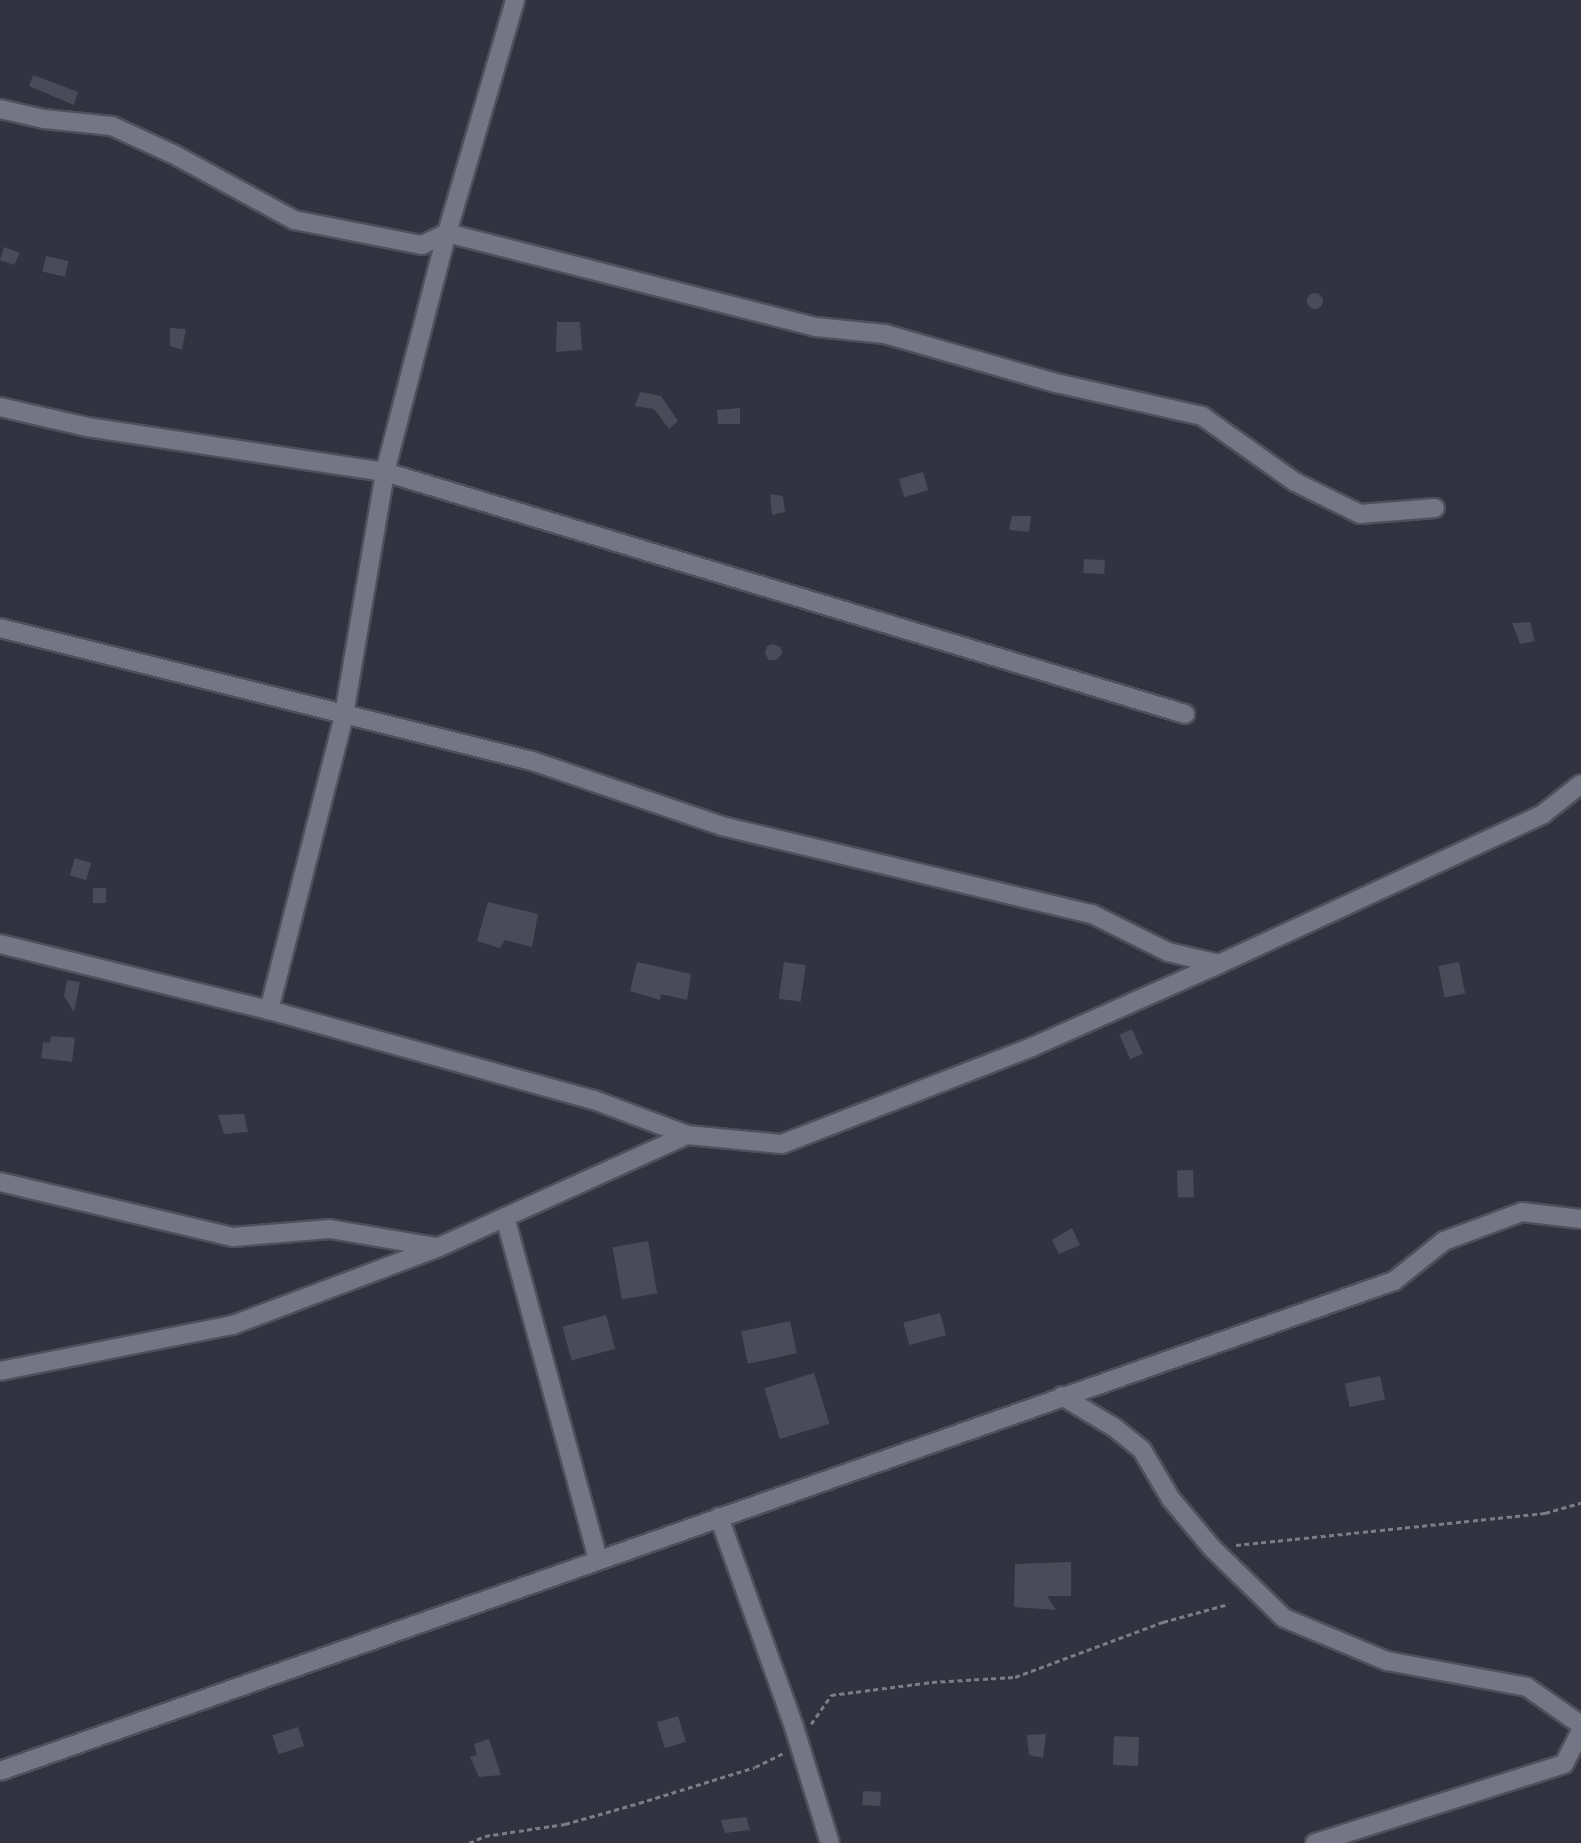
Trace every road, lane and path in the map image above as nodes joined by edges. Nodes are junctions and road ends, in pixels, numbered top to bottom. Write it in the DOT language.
graph roads {
  1 [pos="514,0"];
  2 [pos="0,109"];
  3 [pos="447,233"];
  4 [pos="0,407"];
  5 [pos="385,472"];
  6 [pos="1435,508"];
  7 [pos="0,628"];
  8 [pos="1185,714"];
  9 [pos="344,715"];
  10 [pos="1581,785"];
  11 [pos="0,944"];
  12 [pos="1219,964"];
  13 [pos="269,1010"];
  14 [pos="687,1135"];
  15 [pos="0,1182"];
  16 [pos="505,1217"];
  17 [pos="1581,1219"];
  18 [pos="439,1247"];
  19 [pos="0,1371"];
  20 [pos="1062,1396"];
  21 [pos="1581,1503"];
  22 [pos="719,1517"];
  23 [pos="1212,1548"];
  24 [pos="598,1559"];
  25 [pos="1228,1604"];
  26 [pos="1581,1727"];
  27 [pos="800,1746"];
  28 [pos="0,1771"];
  29 [pos="469,1843"];
  30 [pos="830,1843"];
  31 [pos="1315,1843"];
  1 -- 3 [label="street"];
  2 -- 3 [label="street"];
  3 -- 5 [label="street"];
  3 -- 6 [label="street"];
  4 -- 5 [label="street"];
  5 -- 8 [label="street"];
  5 -- 9 [label="street"];
  7 -- 9 [label="street"];
  9 -- 12 [label="street"];
  9 -- 13 [label="street"];
  10 -- 12 [label="street"];
  11 -- 13 [label="street"];
  12 -- 14 [label="street"];
  13 -- 14 [label="street"];
  14 -- 16 [label="street"];
  15 -- 18 [label="street"];
  16 -- 18 [label="street"];
  16 -- 24 [label="street"];
  17 -- 20 [label="street"];
  18 -- 19 [label="street"];
  20 -- 22 [label="street"];
  20 -- 23 [label="street"];
  21 -- 23 [label="path"];
  22 -- 24 [label="street"];
  22 -- 27 [label="street"];
  23 -- 26 [label="street"];
  24 -- 28 [label="street"];
  25 -- 27 [label="path"];
  26 -- 31 [label="street"];
  27 -- 29 [label="path"];
  27 -- 30 [label="street"];
}
